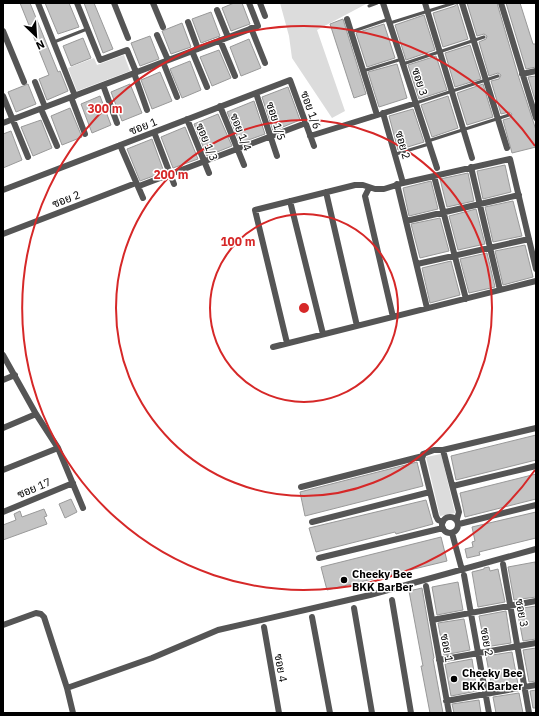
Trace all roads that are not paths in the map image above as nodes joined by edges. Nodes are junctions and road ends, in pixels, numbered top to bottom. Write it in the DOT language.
graph roads {
  1 [pos="38,3"];
  2 [pos="77,3"];
  3 [pos="114,3"];
  4 [pos="153,3"];
  5 [pos="249,3"];
  6 [pos="260,3"];
  7 [pos="378,3"];
  8 [pos="383,3"];
  9 [pos="425,3"];
  10 [pos="454,3"];
  11 [pos="462,3"];
  12 [pos="501,3"];
  13 [pos="369,6"];
  14 [pos="217,10"];
  15 [pos="427,11"];
  16 [pos="265,16"];
  17 [pos="347,19"];
  18 [pos="389,21"];
  19 [pos="188,22"];
  20 [pos="163,27"];
  21 [pos="251,28"];
  22 [pos="88,29"];
  23 [pos="3,31"];
  24 [pos="351,32"];
  25 [pos="158,35"];
  26 [pos="228,37"];
  27 [pos="484,37"];
  28 [pos="128,38"];
  29 [pos="220,40"];
  30 [pos="473,40"];
  31 [pos="54,42"];
  32 [pos="195,50"];
  33 [pos="440,51"];
  34 [pos="165,61"];
  35 [pos="402,62"];
  36 [pos="265,63"];
  37 [pos="536,71"];
  38 [pos="363,72"];
  39 [pos="135,73"];
  40 [pos="522,74"];
  41 [pos="235,76"];
  42 [pos="498,76"];
  43 [pos="290,80"];
  44 [pos="485,80"];
  45 [pos="24,82"];
  46 [pos="35,82"];
  47 [pos="103,85"];
  48 [pos="207,87"];
  49 [pos="452,90"];
  50 [pos="256,93"];
  51 [pos="3,96"];
  52 [pos="73,96"];
  53 [pos="177,97"];
  54 [pos="416,103"];
  55 [pos="220,106"];
  56 [pos="43,108"];
  57 [pos="147,110"];
  58 [pos="535,110"];
  59 [pos="380,114"];
  60 [pos="509,115"];
  61 [pos="536,118"];
  62 [pos="186,119"];
  63 [pos="497,119"];
  64 [pos="12,120"];
  65 [pos="3,123"];
  66 [pos="117,123"];
  67 [pos="306,123"];
  68 [pos="464,130"];
  69 [pos="154,132"];
  70 [pos="86,134"];
  71 [pos="271,136"];
  72 [pos="310,136"];
  73 [pos="429,142"];
  74 [pos="120,145"];
  75 [pos="57,146"];
  76 [pos="314,146"];
  77 [pos="507,148"];
  78 [pos="238,149"];
  79 [pos="396,154"];
  80 [pos="28,156"];
  81 [pos="277,156"];
  82 [pos="472,158"];
  83 [pos="204,161"];
  84 [pos="244,165"];
  85 [pos="471,167"];
  86 [pos="437,168"];
  87 [pos="209,173"];
  88 [pos="170,174"];
  89 [pos="434,176"];
  90 [pos="137,184"];
  91 [pos="174,184"];
  92 [pos="400,184"];
  93 [pos="369,188"];
  94 [pos="3,190"];
  95 [pos="326,192"];
  96 [pos="519,195"];
  97 [pos="143,198"];
  98 [pos="290,201"];
  99 [pos="480,204"];
  100 [pos="444,212"];
  101 [pos="406,221"];
  102 [pos="3,234"];
  103 [pos="529,238"];
  104 [pos="490,247"];
  105 [pos="454,255"];
  106 [pos="417,264"];
  107 [pos="536,269"];
  108 [pos="536,281"];
  109 [pos="500,290"];
  110 [pos="466,299"];
  111 [pos="427,308"];
  112 [pos="393,317"];
  113 [pos="357,326"];
  114 [pos="323,334"];
  115 [pos="287,343"];
  116 [pos="273,347"];
  117 [pos="3,355"];
  118 [pos="15,375"];
  119 [pos="3,380"];
  120 [pos="36,414"];
  121 [pos="3,428"];
  122 [pos="536,428"];
  123 [pos="58,448"];
  124 [pos="443,450"];
  125 [pos="423,456"];
  126 [pos="536,466"];
  127 [pos="3,470"];
  128 [pos="74,483"];
  129 [pos="453,486"];
  130 [pos="301,487"];
  131 [pos="430,492"];
  132 [pos="536,505"];
  133 [pos="83,508"];
  134 [pos="3,512"];
  135 [pos="312,522"];
  136 [pos="443,522"];
  137 [pos="458,522"];
  138 [pos="443,528"];
  139 [pos="452,533"];
  140 [pos="536,549"];
  141 [pos="319,558"];
  142 [pos="503,564"];
  143 [pos="463,572"];
  144 [pos="426,586"];
  145 [pos="392,600"];
  146 [pos="536,601"];
  147 [pos="510,606"];
  148 [pos="354,608"];
  149 [pos="471,613"];
  150 [pos="312,617"];
  151 [pos="432,620"];
  152 [pos="3,625"];
  153 [pos="264,627"];
  154 [pos="536,643"];
  155 [pos="517,646"];
  156 [pos="478,653"];
  157 [pos="439,660"];
  158 [pos="536,685"];
  159 [pos="524,687"];
  160 [pos="67,688"];
  161 [pos="486,694"];
  162 [pos="446,701"];
  163 [pos="73,713"];
  164 [pos="279,713"];
  165 [pos="330,713"];
  166 [pos="372,713"];
  167 [pos="411,713"];
  168 [pos="449,713"];
  169 [pos="490,713"];
  170 [pos="529,713"];
  1 -- 31 [label="street"];
  2 -- 22 [label="street"];
  3 -- 28 [label="street"];
  4 -- 20 [label="street"];
  5 -- 21 [label="street"];
  6 -- 16 [label="street"];
  7 -- 13 [label="lane"];
  8 -- 18 [label="street, ซอย 3"];
  9 -- 15 [label="street"];
  10 -- 15 [label="lane"];
  11 -- 30 [label="street"];
  12 -- 40 [label="street"];
  14 -- 26 [label="street"];
  15 -- 18 [label="lane"];
  15 -- 33 [label="street"];
  17 -- 24 [label="street"];
  18 -- 24 [label="lane"];
  18 -- 35 [label="street, ซอย 3"];
  19 -- 32 [label="street"];
  21 -- 26 [label="street"];
  21 -- 36 [label="street"];
  22 -- 31 [label="lane"];
  22 -- 39 [label="street"];
  23 -- 45 [label="street"];
  24 -- 38 [label="street"];
  25 -- 34 [label="street"];
  26 -- 29 [label="street"];
  27 -- 30 [label="lane"];
  29 -- 32 [label="street"];
  29 -- 41 [label="street"];
  30 -- 33 [label="lane"];
  30 -- 44 [label="street"];
  31 -- 52 [label="street"];
  32 -- 34 [label="street"];
  32 -- 48 [label="street"];
  33 -- 35 [label="lane"];
  33 -- 49 [label="street"];
  34 -- 39 [label="street"];
  34 -- 53 [label="street"];
  35 -- 38 [label="lane"];
  35 -- 54 [label="street, ซอย 3"];
  37 -- 40 [label="street"];
  38 -- 59 [label="street"];
  39 -- 47 [label="street"];
  39 -- 57 [label="street"];
  40 -- 58 [label="street"];
  42 -- 44 [label="lane"];
  43 -- 50 [label="street, ซอย 1"];
  43 -- 67 [label="street, ซอย 1/6"];
  44 -- 49 [label="lane"];
  44 -- 63 [label="street"];
  46 -- 56 [label="street"];
  47 -- 52 [label="street"];
  47 -- 66 [label="street"];
  49 -- 54 [label="lane"];
  49 -- 68 [label="street"];
  50 -- 55 [label="street, ซอย 1"];
  50 -- 71 [label="street, ซอย 1/5"];
  51 -- 64 [label="street"];
  52 -- 56 [label="street"];
  52 -- 70 [label="street"];
  54 -- 59 [label="street"];
  54 -- 73 [label="street, ซอย 3"];
  55 -- 62 [label="street, ซอย 1"];
  55 -- 78 [label="street, ซอย 1/4"];
  56 -- 64 [label="street"];
  56 -- 75 [label="street"];
  58 -- 61 [label="street"];
  59 -- 72 [label="street"];
  59 -- 79 [label="street, ซอย 2"];
  60 -- 63 [label="lane"];
  62 -- 69 [label="street, ซอย 1"];
  62 -- 83 [label="street, ซอย 1/3"];
  63 -- 68 [label="lane"];
  63 -- 77 [label="street"];
  64 -- 65 [label="street"];
  64 -- 80 [label="street"];
  67 -- 71 [label="street, ซอย 2"];
  67 -- 72 [label="street, ซอย 1/6"];
  68 -- 73 [label="lane"];
  68 -- 82 [label="street"];
  69 -- 74 [label="street, ซอย 1"];
  69 -- 88 [label="street"];
  71 -- 78 [label="street, ซอย 2"];
  71 -- 81 [label="street, ซอย 1/5"];
  72 -- 76 [label="street, ซอย 1/6"];
  73 -- 79 [label="lane"];
  73 -- 86 [label="street, ซอย 3"];
  74 -- 90 [label="street"];
  74 -- 94 [label="street, ซอย 1"];
  78 -- 83 [label="street, ซอย 2"];
  78 -- 84 [label="street, ซอย 1/4"];
  79 -- 92 [label="street, ซอย 2"];
  83 -- 87 [label="street, ซอย 1/3"];
  83 -- 88 [label="street, ซอย 2"];
  85 -- 89 [label="street"];
  85 -- 96 [label="street"];
  85 -- 99 [label="street"];
  88 -- 90 [label="street, ซอย 2"];
  88 -- 91 [label="street"];
  89 -- 92 [label="street"];
  89 -- 100 [label="street"];
  90 -- 97 [label="street"];
  90 -- 102 [label="street, ซอย 2"];
  92 -- 93 [label="street"];
  92 -- 101 [label="street, ซอย 2"];
  93 -- 95 [label="street"];
  93 -- 112 [label="street"];
  95 -- 98 [label="street"];
  95 -- 113 [label="street"];
  96 -- 99 [label="street"];
  96 -- 103 [label="street"];
  98 -- 114 [label="street"];
  98 -- 115 [label="street"];
  99 -- 100 [label="street"];
  99 -- 104 [label="street"];
  100 -- 101 [label="street"];
  100 -- 105 [label="street"];
  101 -- 106 [label="street, ซอย 2"];
  103 -- 104 [label="street"];
  103 -- 107 [label="street"];
  104 -- 105 [label="street"];
  104 -- 109 [label="street"];
  105 -- 106 [label="street"];
  105 -- 110 [label="street"];
  106 -- 111 [label="street, ซอย 2"];
  108 -- 109 [label="street"];
  109 -- 110 [label="street"];
  110 -- 111 [label="street"];
  111 -- 112 [label="street"];
  112 -- 113 [label="street"];
  113 -- 114 [label="street"];
  114 -- 115 [label="street"];
  115 -- 116 [label="street"];
  117 -- 118 [label="street"];
  118 -- 119 [label="street"];
  118 -- 120 [label="street"];
  120 -- 121 [label="street"];
  120 -- 123 [label="street"];
  122 -- 124 [label="street"];
  123 -- 127 [label="street"];
  123 -- 128 [label="street"];
  124 -- 125 [label="street"];
  124 -- 129 [label="street"];
  125 -- 130 [label="street"];
  125 -- 131 [label="street"];
  126 -- 129 [label="street"];
  128 -- 133 [label="street"];
  128 -- 134 [label="street, ซอย 17"];
  129 -- 137 [label="street"];
  131 -- 135 [label="street"];
  131 -- 136 [label="street"];
  132 -- 137 [label="street"];
  136 -- 137 [label="street"];
  136 -- 138 [label="street"];
  137 -- 139 [label="street"];
  138 -- 139 [label="street"];
  138 -- 141 [label="street"];
  139 -- 143 [label="street, ซอย 2"];
  140 -- 143 [label="street"];
  142 -- 147 [label="street, ซอย 3"];
  143 -- 149 [label="street, ซอย 2"];
  143 -- 160 [label="street"];
  144 -- 151 [label="street, ซอย 1"];
  145 -- 167 [label="street"];
  146 -- 147 [label="street"];
  147 -- 149 [label="street"];
  147 -- 155 [label="street, ซอย 3"];
  148 -- 166 [label="street"];
  149 -- 151 [label="street"];
  149 -- 156 [label="street, ซอย 2"];
  150 -- 165 [label="street"];
  151 -- 157 [label="street, ซอย 1"];
  152 -- 160 [label="street"];
  153 -- 164 [label="street, ซอย 4"];
  154 -- 155 [label="street"];
  155 -- 156 [label="street"];
  155 -- 159 [label="street, ซอย 3"];
  156 -- 157 [label="street"];
  156 -- 161 [label="street, ซอย 2"];
  157 -- 162 [label="street, ซอย 1"];
  158 -- 159 [label="street"];
  159 -- 161 [label="street"];
  159 -- 170 [label="street, ซอย 3"];
  160 -- 163 [label="street"];
  161 -- 162 [label="street"];
  161 -- 169 [label="street, ซอย 2"];
  162 -- 168 [label="street, ซอย 1"];
}
